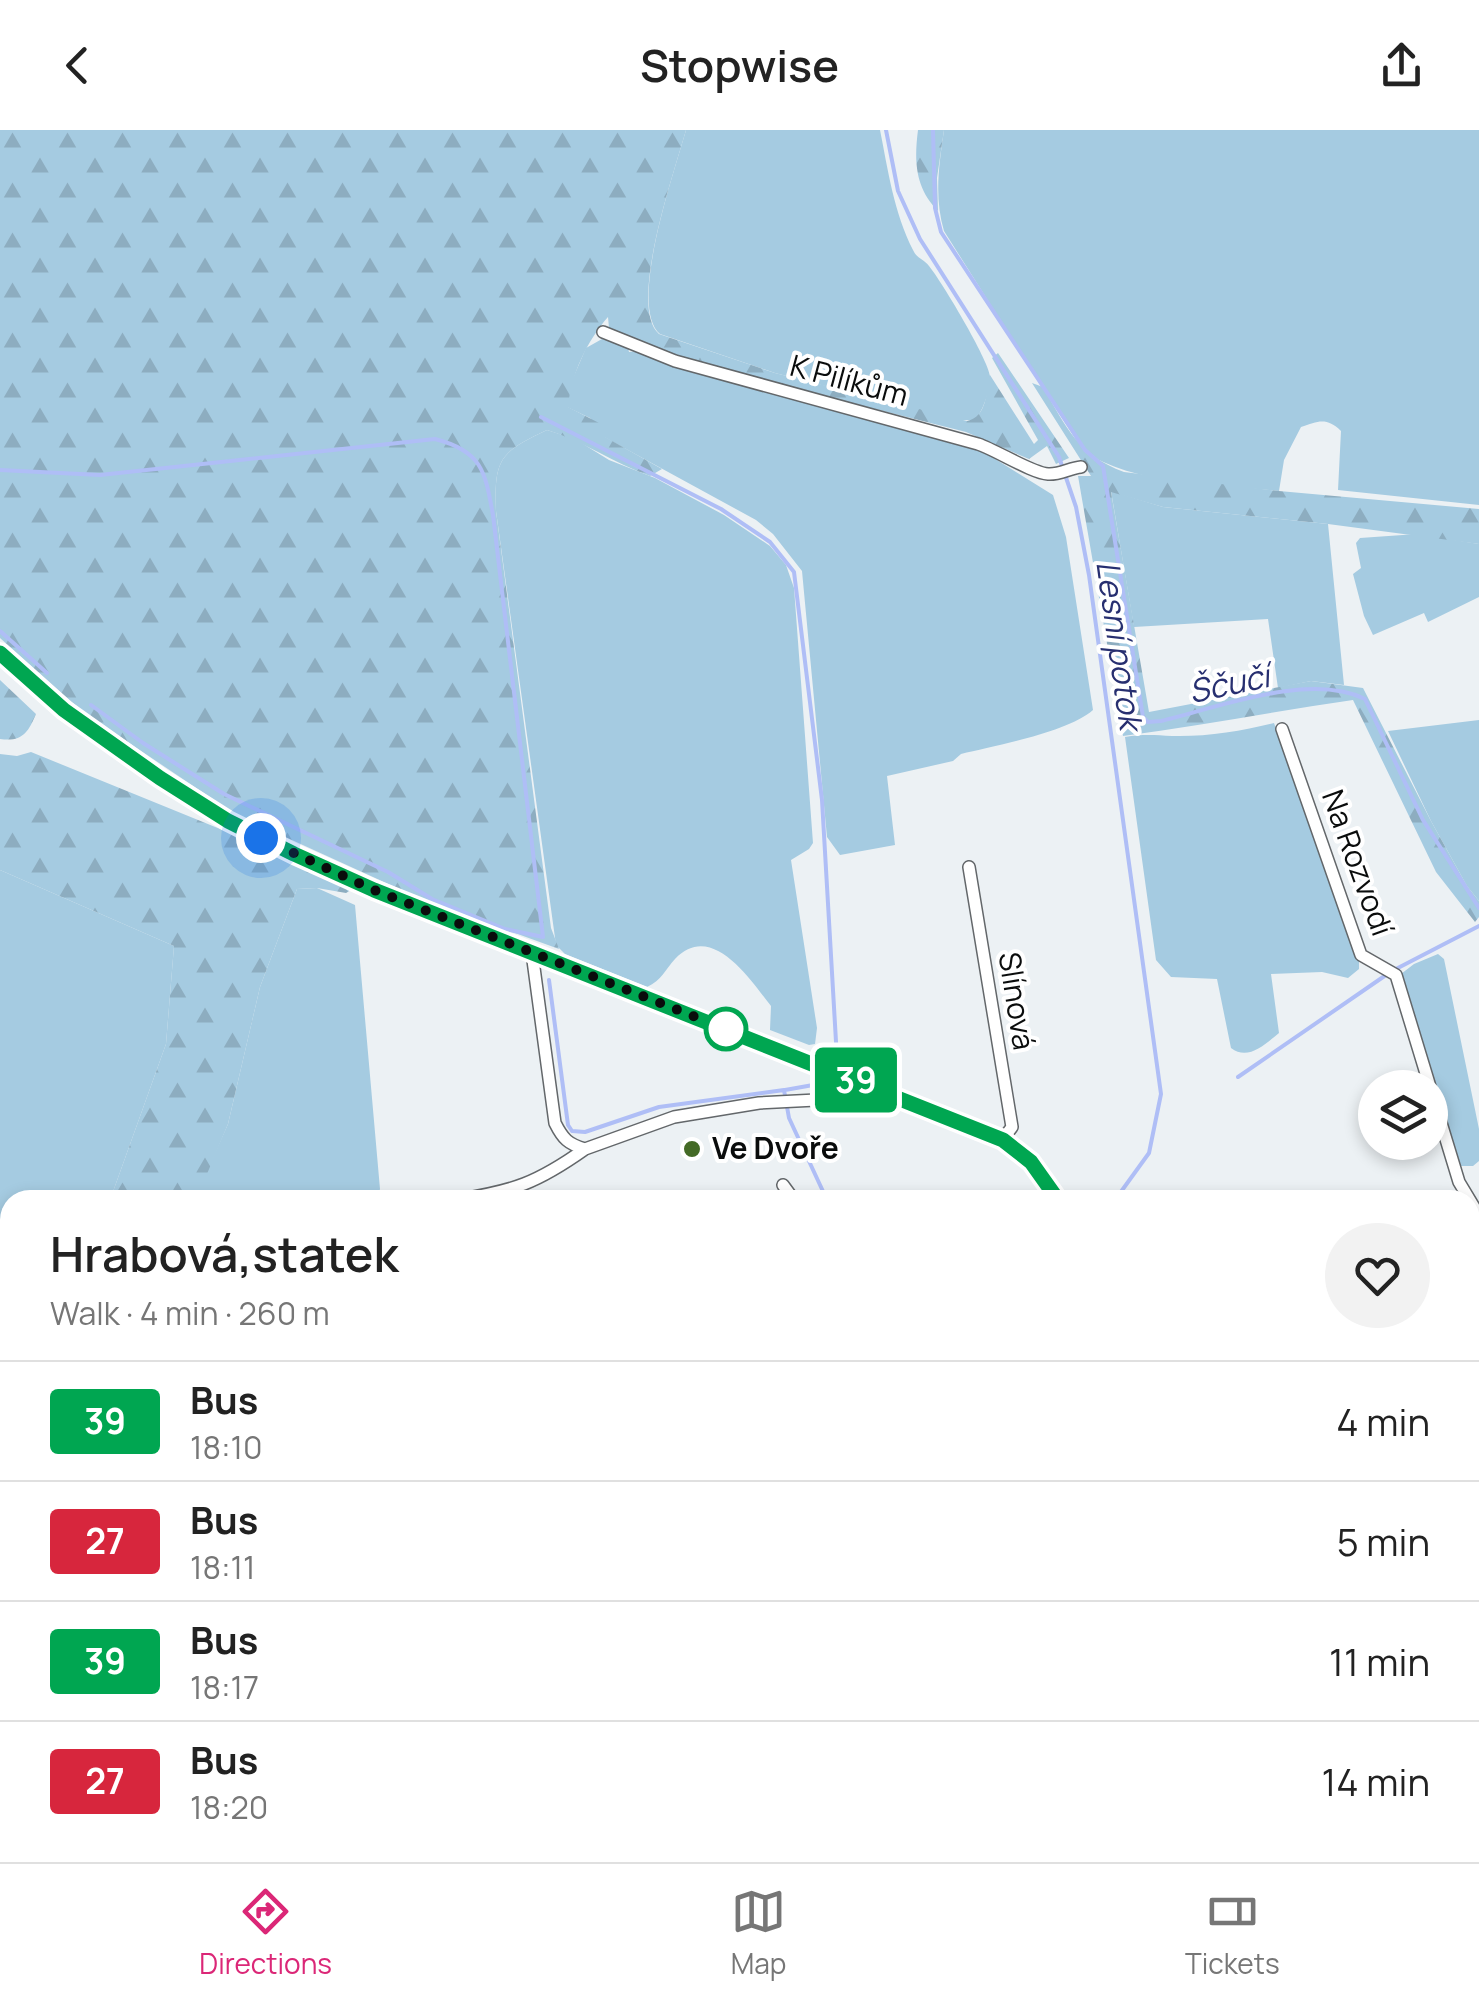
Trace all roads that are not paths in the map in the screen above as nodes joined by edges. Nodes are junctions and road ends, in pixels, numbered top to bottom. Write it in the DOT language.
graph roads {
  1 [pos="602,332"];
  2 [pos="1077,468"];
  3 [pos="0,653"];
  4 [pos="1282,728"];
  5 [pos="969,867"];
  6 [pos="532,953"];
  7 [pos="881,1090"];
  8 [pos="1003,1140"];
  9 [pos="586,1149"];
  10 [pos="783,1185"];
  11 [pos="511,1190"];
  12 [pos="787,1190"];
  13 [pos="1051,1190"];
  14 [pos="1464,1190"];
  1 -- 2 [label="street, K Pilíkům"];
  3 -- 6 [label="street"];
  4 -- 14 [label="street, Na Rozvodí"];
  5 -- 8 [label="street, Slínová"];
  6 -- 7 [label="street"];
  6 -- 9 [label="street"];
  7 -- 8 [label="street"];
  7 -- 9 [label="street"];
  8 -- 13 [label="street"];
  9 -- 11 [label="street"];
  10 -- 12 [label="street"];
}
